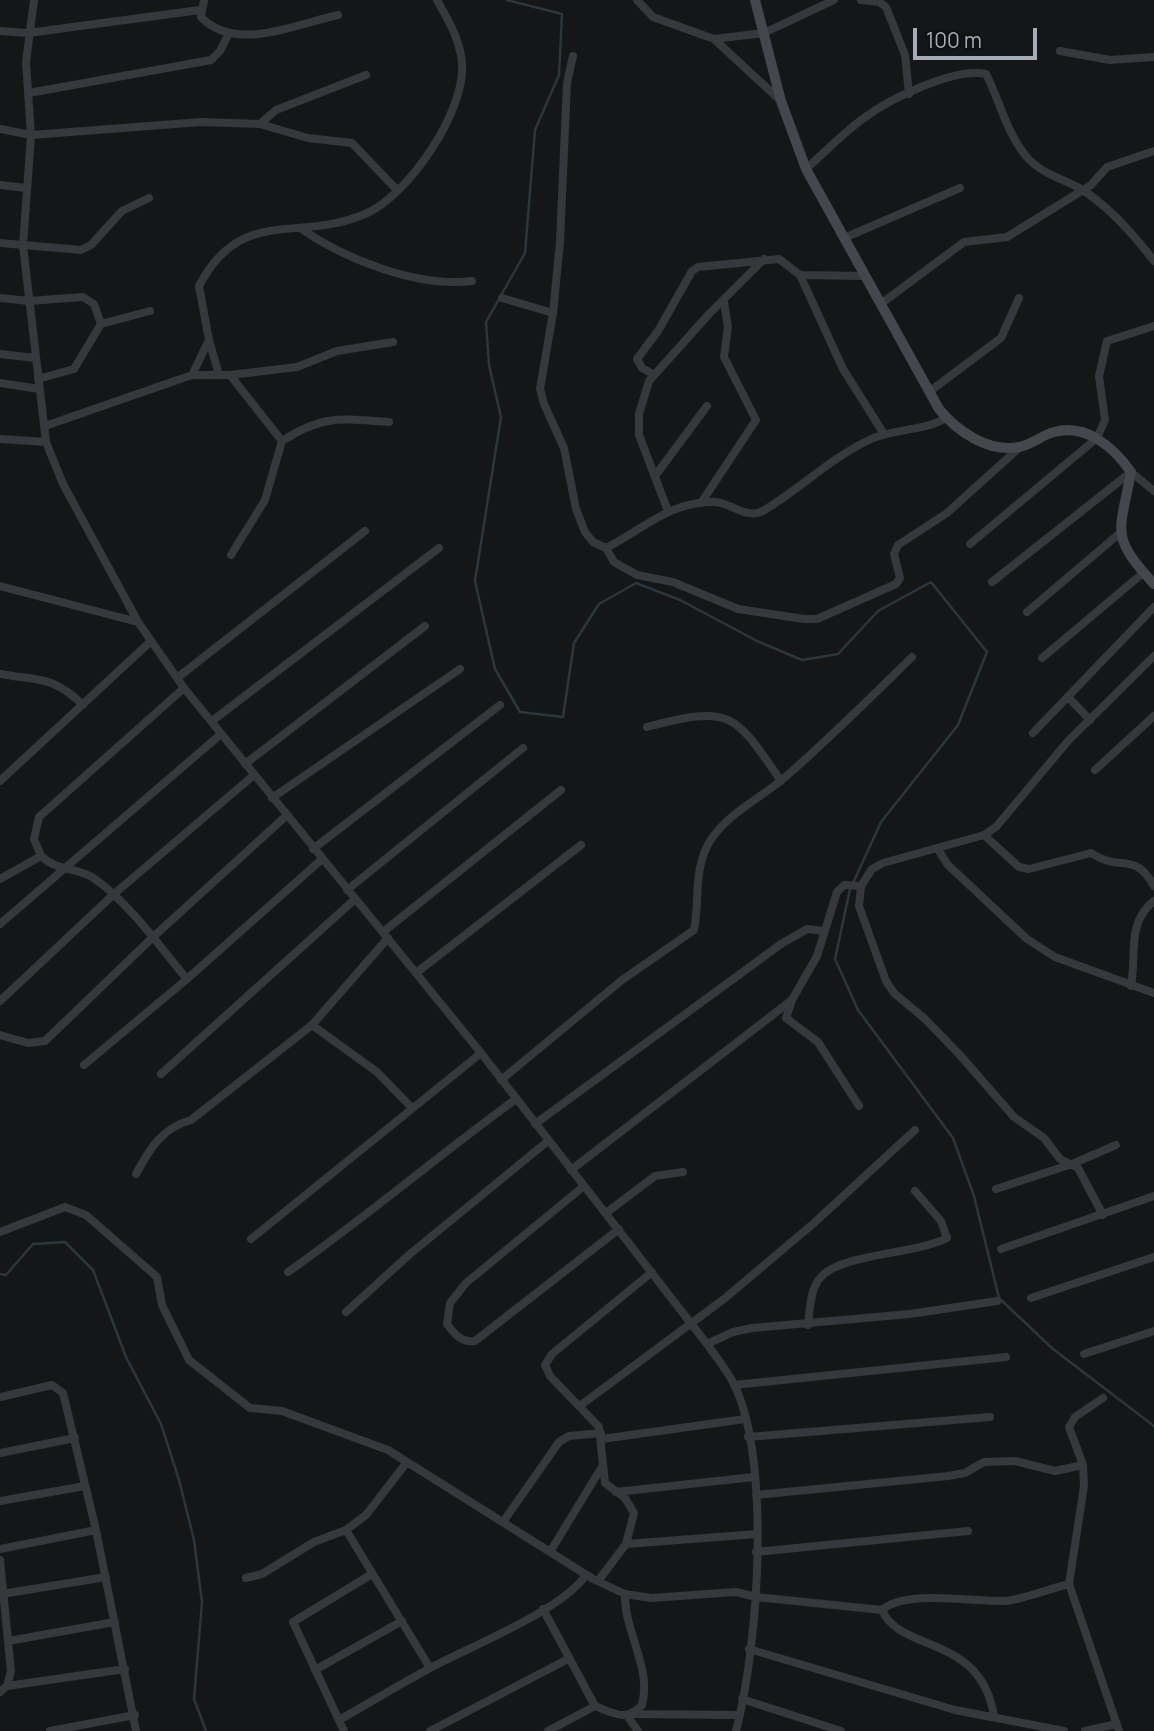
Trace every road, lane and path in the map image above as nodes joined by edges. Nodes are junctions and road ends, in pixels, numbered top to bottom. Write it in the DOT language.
graph roads {
  1 [pos="34,0"];
  2 [pos="204,0"];
  3 [pos="437,0"];
  4 [pos="637,0"];
  5 [pos="755,0"];
  6 [pos="834,0"];
  7 [pos="861,0"];
  8 [pos="200,10"];
  9 [pos="338,15"];
  10 [pos="0,31"];
  11 [pos="28,33"];
  12 [pos="229,33"];
  13 [pos="764,33"];
  14 [pos="714,40"];
  15 [pos="1060,51"];
  16 [pos="573,56"];
  17 [pos="1154,57"];
  18 [pos="366,75"];
  19 [pos="29,93"];
  20 [pos="909,94"];
  21 [pos="781,100"];
  22 [pos="260,124"];
  23 [pos="0,129"];
  24 [pos="31,135"];
  25 [pos="1154,150"];
  26 [pos="806,169"];
  27 [pos="0,185"];
  28 [pos="26,188"];
  29 [pos="960,188"];
  30 [pos="397,190"];
  31 [pos="1082,190"];
  32 [pos="149,198"];
  33 [pos="300,228"];
  34 [pos="844,238"];
  35 [pos="0,243"];
  36 [pos="23,246"];
  37 [pos="764,259"];
  38 [pos="1154,261"];
  39 [pos="800,275"];
  40 [pos="863,276"];
  41 [pos="472,281"];
  42 [pos="0,298"];
  43 [pos="502,298"];
  44 [pos="1019,298"];
  45 [pos="29,301"];
  46 [pos="724,302"];
  47 [pos="882,303"];
  48 [pos="150,311"];
  49 [pos="553,313"];
  50 [pos="101,324"];
  51 [pos="1154,326"];
  52 [pos="209,340"];
  53 [pos="393,342"];
  54 [pos="0,354"];
  55 [pos="35,358"];
  56 [pos="219,374"];
  57 [pos="653,374"];
  58 [pos="192,375"];
  59 [pos="230,375"];
  60 [pos="38,379"];
  61 [pos="0,383"];
  62 [pos="39,389"];
  63 [pos="929,392"];
  64 [pos="707,406"];
  65 [pos="946,418"];
  66 [pos="389,422"];
  67 [pos="45,426"];
  68 [pos="884,434"];
  69 [pos="1097,438"];
  70 [pos="0,439"];
  71 [pos="282,441"];
  72 [pos="47,442"];
  73 [pos="1020,447"];
  74 [pos="1131,472"];
  75 [pos="655,476"];
  76 [pos="1154,491"];
  77 [pos="701,503"];
  78 [pos="668,511"];
  79 [pos="365,531"];
  80 [pos="1120,533"];
  81 [pos="970,544"];
  82 [pos="439,548"];
  83 [pos="606,548"];
  84 [pos="231,555"];
  85 [pos="1143,573"];
  86 [pos="992,582"];
  87 [pos="1154,584"];
  88 [pos="0,586"];
  89 [pos="1154,607"];
  90 [pos="1027,612"];
  91 [pos="138,622"];
  92 [pos="425,626"];
  93 [pos="150,642"];
  94 [pos="1154,656"];
  95 [pos="912,657"];
  96 [pos="1042,658"];
  97 [pos="460,669"];
  98 [pos="0,674"];
  99 [pos="177,678"];
  100 [pos="184,688"];
  101 [pos="1068,697"];
  102 [pos="83,705"];
  103 [pos="500,705"];
  104 [pos="1154,716"];
  105 [pos="1090,720"];
  106 [pos="212,721"];
  107 [pos="648,727"];
  108 [pos="1033,733"];
  109 [pos="221,734"];
  110 [pos="523,748"];
  111 [pos="245,764"];
  112 [pos="1095,770"];
  113 [pos="254,775"];
  114 [pos="0,781"];
  115 [pos="781,781"];
  116 [pos="561,790"];
  117 [pos="272,798"];
  118 [pos="286,816"];
  119 [pos="984,835"];
  120 [pos="581,845"];
  121 [pos="937,848"];
  122 [pos="313,849"];
  123 [pos="41,856"];
  124 [pos="321,860"];
  125 [pos="62,870"];
  126 [pos="0,879"];
  127 [pos="861,886"];
  128 [pos="1154,886"];
  129 [pos="346,890"];
  130 [pos="114,894"];
  131 [pos="354,900"];
  132 [pos="1154,901"];
  133 [pos="0,924"];
  134 [pos="824,931"];
  135 [pos="385,935"];
  136 [pos="152,938"];
  137 [pos="416,973"];
  138 [pos="187,979"];
  139 [pos="1131,986"];
  140 [pos="1154,993"];
  141 [pos="792,1000"];
  142 [pos="0,1001"];
  143 [pos="312,1025"];
  144 [pos="0,1035"];
  145 [pos="481,1053"];
  146 [pos="84,1065"];
  147 [pos="161,1074"];
  148 [pos="501,1080"];
  149 [pos="516,1099"];
  150 [pos="859,1105"];
  151 [pos="412,1108"];
  152 [pos="535,1124"];
  153 [pos="915,1130"];
  154 [pos="548,1141"];
  155 [pos="1116,1144"];
  156 [pos="1072,1164"];
  157 [pos="571,1170"];
  158 [pos="683,1172"];
  159 [pos="136,1174"];
  160 [pos="584,1186"];
  161 [pos="996,1189"];
  162 [pos="915,1191"];
  163 [pos="1154,1196"];
  164 [pos="606,1213"];
  165 [pos="1103,1215"];
  166 [pos="619,1229"];
  167 [pos="0,1232"];
  168 [pos="251,1239"];
  169 [pos="1000,1249"];
  170 [pos="1154,1257"];
  171 [pos="288,1272"];
  172 [pos="652,1272"];
  173 [pos="1031,1298"];
  174 [pos="997,1301"];
  175 [pos="346,1312"];
  176 [pos="691,1323"];
  177 [pos="808,1325"];
  178 [pos="1154,1331"];
  179 [pos="707,1344"];
  180 [pos="1084,1354"];
  181 [pos="1006,1357"];
  182 [pos="734,1385"];
  183 [pos="0,1397"];
  184 [pos="1103,1398"];
  185 [pos="581,1405"];
  186 [pos="990,1417"];
  187 [pos="745,1419"];
  188 [pos="602,1436"];
  189 [pos="748,1437"];
  190 [pos="75,1438"];
  191 [pos="0,1453"];
  192 [pos="407,1462"];
  193 [pos="604,1464"];
  194 [pos="1083,1465"];
  195 [pos="754,1477"];
  196 [pos="85,1486"];
  197 [pos="616,1492"];
  198 [pos="756,1496"];
  199 [pos="0,1501"];
  200 [pos="503,1522"];
  201 [pos="96,1530"];
  202 [pos="346,1530"];
  203 [pos="968,1531"];
  204 [pos="757,1534"];
  205 [pos="626,1544"];
  206 [pos="0,1549"];
  207 [pos="550,1552"];
  208 [pos="756,1552"];
  209 [pos="0,1560"];
  210 [pos="372,1574"];
  211 [pos="586,1575"];
  212 [pos="106,1577"];
  213 [pos="246,1578"];
  214 [pos="598,1581"];
  215 [pos="1069,1584"];
  216 [pos="2,1594"];
  217 [pos="625,1594"];
  218 [pos="756,1597"];
  219 [pos="543,1609"];
  220 [pos="881,1610"];
  221 [pos="401,1621"];
  222 [pos="115,1622"];
  223 [pos="8,1641"];
  224 [pos="749,1649"];
  225 [pos="568,1659"];
  226 [pos="430,1668"];
  227 [pos="125,1669"];
  228 [pos="315,1670"];
  229 [pos="4,1689"];
  230 [pos="742,1699"];
  231 [pos="595,1706"];
  232 [pos="135,1715"];
  233 [pos="631,1715"];
  234 [pos="740,1716"];
  235 [pos="994,1717"];
  236 [pos="339,1720"];
  237 [pos="1118,1728"];
  238 [pos="50,1731"];
  239 [pos="136,1731"];
  240 [pos="344,1731"];
  241 [pos="430,1731"];
  242 [pos="548,1731"];
  243 [pos="638,1731"];
  244 [pos="736,1731"];
  245 [pos="841,1731"];
  246 [pos="1064,1731"];
  247 [pos="1084,1731"];
  1 -- 11 [label="street"];
  2 -- 8 [label="street"];
  3 -- 30 [label="street"];
  4 -- 14 [label="street"];
  5 -- 13 [label="street"];
  6 -- 13 [label="street"];
  7 -- 20 [label="street"];
  8 -- 11 [label="street"];
  8 -- 12 [label="street"];
  9 -- 12 [label="street"];
  10 -- 11 [label="street"];
  11 -- 19 [label="street"];
  12 -- 19 [label="street"];
  13 -- 14 [label="street"];
  13 -- 21 [label="street"];
  14 -- 21 [label="street"];
  15 -- 17 [label="street"];
  16 -- 49 [label="street"];
  18 -- 22 [label="street"];
  19 -- 24 [label="street"];
  20 -- 26 [label="street"];
  20 -- 31 [label="street"];
  21 -- 26 [label="street"];
  22 -- 24 [label="street"];
  22 -- 30 [label="street"];
  23 -- 24 [label="street"];
  24 -- 28 [label="street"];
  25 -- 31 [label="street"];
  26 -- 34 [label="street"];
  27 -- 28 [label="street"];
  28 -- 36 [label="street"];
  29 -- 34 [label="street"];
  30 -- 33 [label="street"];
  31 -- 38 [label="street"];
  31 -- 47 [label="street"];
  32 -- 36 [label="street"];
  33 -- 41 [label="street"];
  33 -- 52 [label="street"];
  34 -- 40 [label="street"];
  35 -- 36 [label="street"];
  36 -- 45 [label="street"];
  37 -- 39 [label="street"];
  37 -- 46 [label="street"];
  37 -- 57 [label="street"];
  39 -- 40 [label="street"];
  39 -- 68 [label="street"];
  40 -- 47 [label="street"];
  42 -- 45 [label="street"];
  43 -- 49 [label="street"];
  44 -- 63 [label="street"];
  45 -- 50 [label="street"];
  45 -- 55 [label="street"];
  46 -- 57 [label="street"];
  46 -- 77 [label="street"];
  47 -- 63 [label="street"];
  48 -- 50 [label="street"];
  49 -- 83 [label="street"];
  50 -- 60 [label="street"];
  51 -- 69 [label="street"];
  52 -- 56 [label="street"];
  52 -- 58 [label="street"];
  53 -- 59 [label="street"];
  54 -- 55 [label="street"];
  55 -- 60 [label="street"];
  56 -- 58 [label="street"];
  56 -- 59 [label="street"];
  57 -- 75 [label="street"];
  58 -- 67 [label="street"];
  59 -- 71 [label="street"];
  60 -- 62 [label="street"];
  61 -- 62 [label="street"];
  62 -- 67 [label="street"];
  63 -- 65 [label="street"];
  64 -- 75 [label="street"];
  65 -- 68 [label="street"];
  65 -- 73 [label="street"];
  66 -- 71 [label="street"];
  67 -- 72 [label="street"];
  68 -- 77 [label="street"];
  69 -- 73 [label="street"];
  69 -- 74 [label="street"];
  69 -- 81 [label="street"];
  70 -- 72 [label="street"];
  71 -- 84 [label="street"];
  72 -- 91 [label="street"];
  73 -- 83 [label="street"];
  74 -- 76 [label="street"];
  74 -- 80 [label="street"];
  74 -- 86 [label="street"];
  75 -- 78 [label="street"];
  77 -- 78 [label="street"];
  78 -- 83 [label="street"];
  79 -- 99 [label="street"];
  80 -- 85 [label="street"];
  80 -- 90 [label="street"];
  82 -- 106 [label="street"];
  85 -- 87 [label="street"];
  85 -- 96 [label="street"];
  88 -- 91 [label="street"];
  89 -- 101 [label="street"];
  91 -- 93 [label="street"];
  92 -- 111 [label="street"];
  93 -- 99 [label="street"];
  93 -- 102 [label="street"];
  94 -- 105 [label="street"];
  95 -- 115 [label="street"];
  97 -- 117 [label="street"];
  98 -- 102 [label="street"];
  99 -- 100 [label="street"];
  100 -- 106 [label="street"];
  100 -- 123 [label="street"];
  101 -- 105 [label="street"];
  101 -- 108 [label="street"];
  102 -- 114 [label="street"];
  103 -- 122 [label="street"];
  104 -- 112 [label="street"];
  105 -- 119 [label="street"];
  106 -- 109 [label="street"];
  107 -- 115 [label="street"];
  109 -- 111 [label="street"];
  109 -- 125 [label="street"];
  110 -- 129 [label="street"];
  111 -- 113 [label="street"];
  113 -- 117 [label="street"];
  113 -- 130 [label="street"];
  115 -- 148 [label="street"];
  116 -- 135 [label="street"];
  117 -- 118 [label="street"];
  118 -- 122 [label="street"];
  118 -- 136 [label="street"];
  119 -- 121 [label="street"];
  119 -- 128 [label="street"];
  120 -- 137 [label="street"];
  121 -- 127 [label="street"];
  121 -- 139 [label="street"];
  122 -- 124 [label="street"];
  123 -- 125 [label="street"];
  123 -- 126 [label="street"];
  124 -- 129 [label="street"];
  124 -- 138 [label="street"];
  125 -- 130 [label="street"];
  125 -- 133 [label="street"];
  127 -- 134 [label="street"];
  127 -- 156 [label="street"];
  129 -- 131 [label="street"];
  130 -- 136 [label="street"];
  130 -- 142 [label="street"];
  131 -- 135 [label="street"];
  131 -- 147 [label="street"];
  132 -- 139 [label="street"];
  134 -- 141 [label="street"];
  134 -- 152 [label="street"];
  135 -- 137 [label="street"];
  135 -- 143 [label="street"];
  136 -- 138 [label="street"];
  136 -- 144 [label="street"];
  137 -- 145 [label="street"];
  138 -- 146 [label="street"];
  139 -- 140 [label="street"];
  141 -- 150 [label="street"];
  141 -- 157 [label="street"];
  143 -- 151 [label="street"];
  143 -- 159 [label="street"];
  145 -- 148 [label="street"];
  145 -- 151 [label="street"];
  148 -- 149 [label="street"];
  149 -- 152 [label="street"];
  149 -- 171 [label="street"];
  151 -- 168 [label="street"];
  152 -- 154 [label="street"];
  153 -- 176 [label="street"];
  154 -- 157 [label="street"];
  154 -- 175 [label="street"];
  155 -- 156 [label="street"];
  156 -- 161 [label="street"];
  156 -- 165 [label="street"];
  157 -- 160 [label="street"];
  158 -- 164 [label="street"];
  160 -- 164 [label="street"];
  160 -- 166 [label="street"];
  162 -- 177 [label="street"];
  163 -- 165 [label="street"];
  164 -- 166 [label="street"];
  165 -- 169 [label="street"];
  166 -- 172 [label="street"];
  167 -- 192 [label="street"];
  170 -- 173 [label="street"];
  172 -- 176 [label="street"];
  172 -- 185 [label="street"];
  174 -- 177 [label="street"];
  176 -- 179 [label="street"];
  176 -- 185 [label="street"];
  177 -- 179 [label="street"];
  178 -- 180 [label="street"];
  179 -- 182 [label="street"];
  181 -- 182 [label="street"];
  182 -- 187 [label="street"];
  183 -- 190 [label="street"];
  184 -- 194 [label="street"];
  185 -- 188 [label="street"];
  186 -- 189 [label="street"];
  187 -- 188 [label="street"];
  187 -- 189 [label="street"];
  188 -- 193 [label="street"];
  188 -- 200 [label="street"];
  189 -- 195 [label="street"];
  190 -- 191 [label="street"];
  190 -- 196 [label="street"];
  192 -- 200 [label="street"];
  192 -- 202 [label="street"];
  193 -- 197 [label="street"];
  193 -- 207 [label="street"];
  194 -- 198 [label="street"];
  194 -- 215 [label="street"];
  195 -- 197 [label="street"];
  195 -- 198 [label="street"];
  196 -- 199 [label="street"];
  196 -- 201 [label="street"];
  197 -- 205 [label="street"];
  198 -- 204 [label="street"];
  200 -- 207 [label="street"];
  201 -- 206 [label="street"];
  201 -- 212 [label="street"];
  202 -- 210 [label="street"];
  202 -- 213 [label="street"];
  203 -- 208 [label="street"];
  204 -- 205 [label="street"];
  204 -- 208 [label="street"];
  205 -- 214 [label="street"];
  207 -- 211 [label="street"];
  208 -- 218 [label="street"];
  209 -- 216 [label="street"];
  210 -- 221 [label="street"];
  210 -- 228 [label="street"];
  211 -- 214 [label="street"];
  211 -- 219 [label="street"];
  212 -- 216 [label="street"];
  212 -- 222 [label="street"];
  214 -- 217 [label="street"];
  215 -- 220 [label="street"];
  215 -- 237 [label="street"];
  216 -- 223 [label="street"];
  217 -- 218 [label="street"];
  217 -- 233 [label="street"];
  218 -- 220 [label="street"];
  218 -- 224 [label="street"];
  219 -- 225 [label="street"];
  219 -- 226 [label="street"];
  220 -- 235 [label="street"];
  221 -- 226 [label="street"];
  221 -- 228 [label="street"];
  222 -- 223 [label="street"];
  222 -- 227 [label="street"];
  223 -- 229 [label="street"];
  224 -- 230 [label="street"];
  224 -- 235 [label="street"];
  225 -- 231 [label="street"];
  225 -- 241 [label="street"];
  226 -- 236 [label="street"];
  227 -- 229 [label="street"];
  227 -- 232 [label="street"];
  228 -- 236 [label="street"];
  230 -- 234 [label="street"];
  230 -- 245 [label="street"];
  231 -- 233 [label="street"];
  231 -- 242 [label="street"];
  232 -- 238 [label="street"];
  232 -- 239 [label="street"];
  233 -- 234 [label="street"];
  233 -- 243 [label="street"];
  234 -- 244 [label="street"];
  235 -- 246 [label="street"];
  236 -- 240 [label="street"];
  237 -- 247 [label="street"];
}
